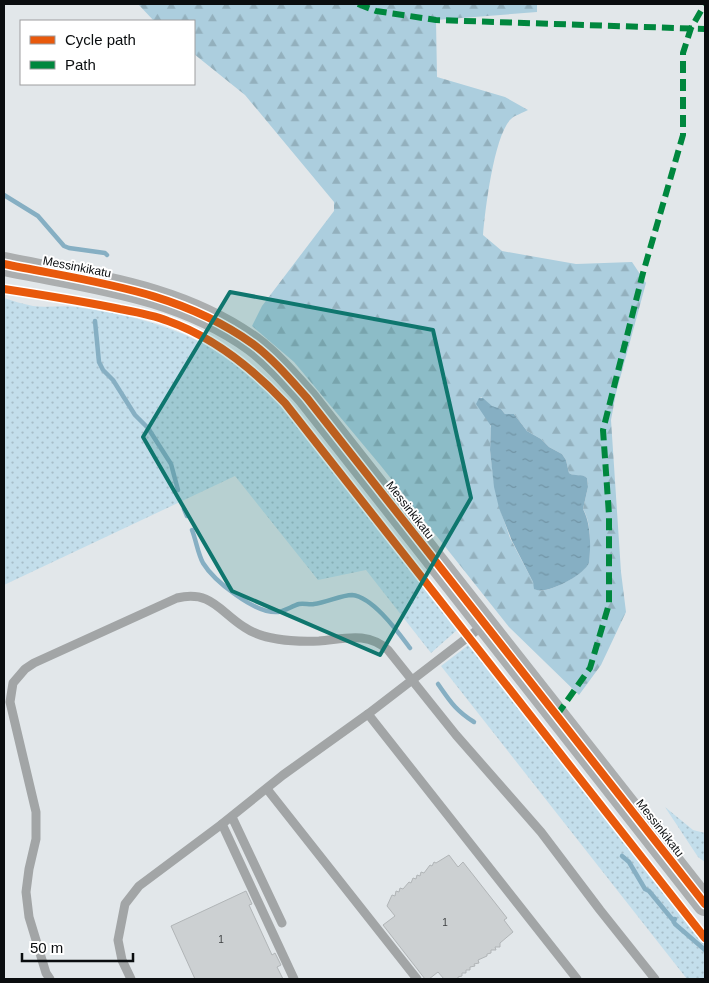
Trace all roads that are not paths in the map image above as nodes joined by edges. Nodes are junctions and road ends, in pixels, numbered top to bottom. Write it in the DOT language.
graph roads {
  1 [pos="4,264"];
  2 [pos="486,623"];
  3 [pos="412,680"];
  4 [pos="368,714"];
  5 [pos="267,788"];
  6 [pos="232,817"];
  7 [pos="222,824"];
  8 [pos="705,904"];
  9 [pos="282,923"];
  10 [pos="50,979"];
  11 [pos="131,979"];
  12 [pos="294,979"];
  13 [pos="417,979"];
  14 [pos="577,979"];
  15 [pos="655,979"];
  1 -- 2 [label="street, Messinkikatu"];
  2 -- 3 [label="lane"];
  2 -- 8 [label="street, Messinkikatu"];
  3 -- 4 [label="lane"];
  3 -- 10 [label="lane"];
  3 -- 15 [label="lane"];
  4 -- 5 [label="lane"];
  4 -- 14 [label="lane"];
  5 -- 6 [label="lane"];
  5 -- 13 [label="lane"];
  6 -- 7 [label="lane"];
  6 -- 9 [label="lane"];
  7 -- 11 [label="lane"];
  7 -- 12 [label="lane"];
}
